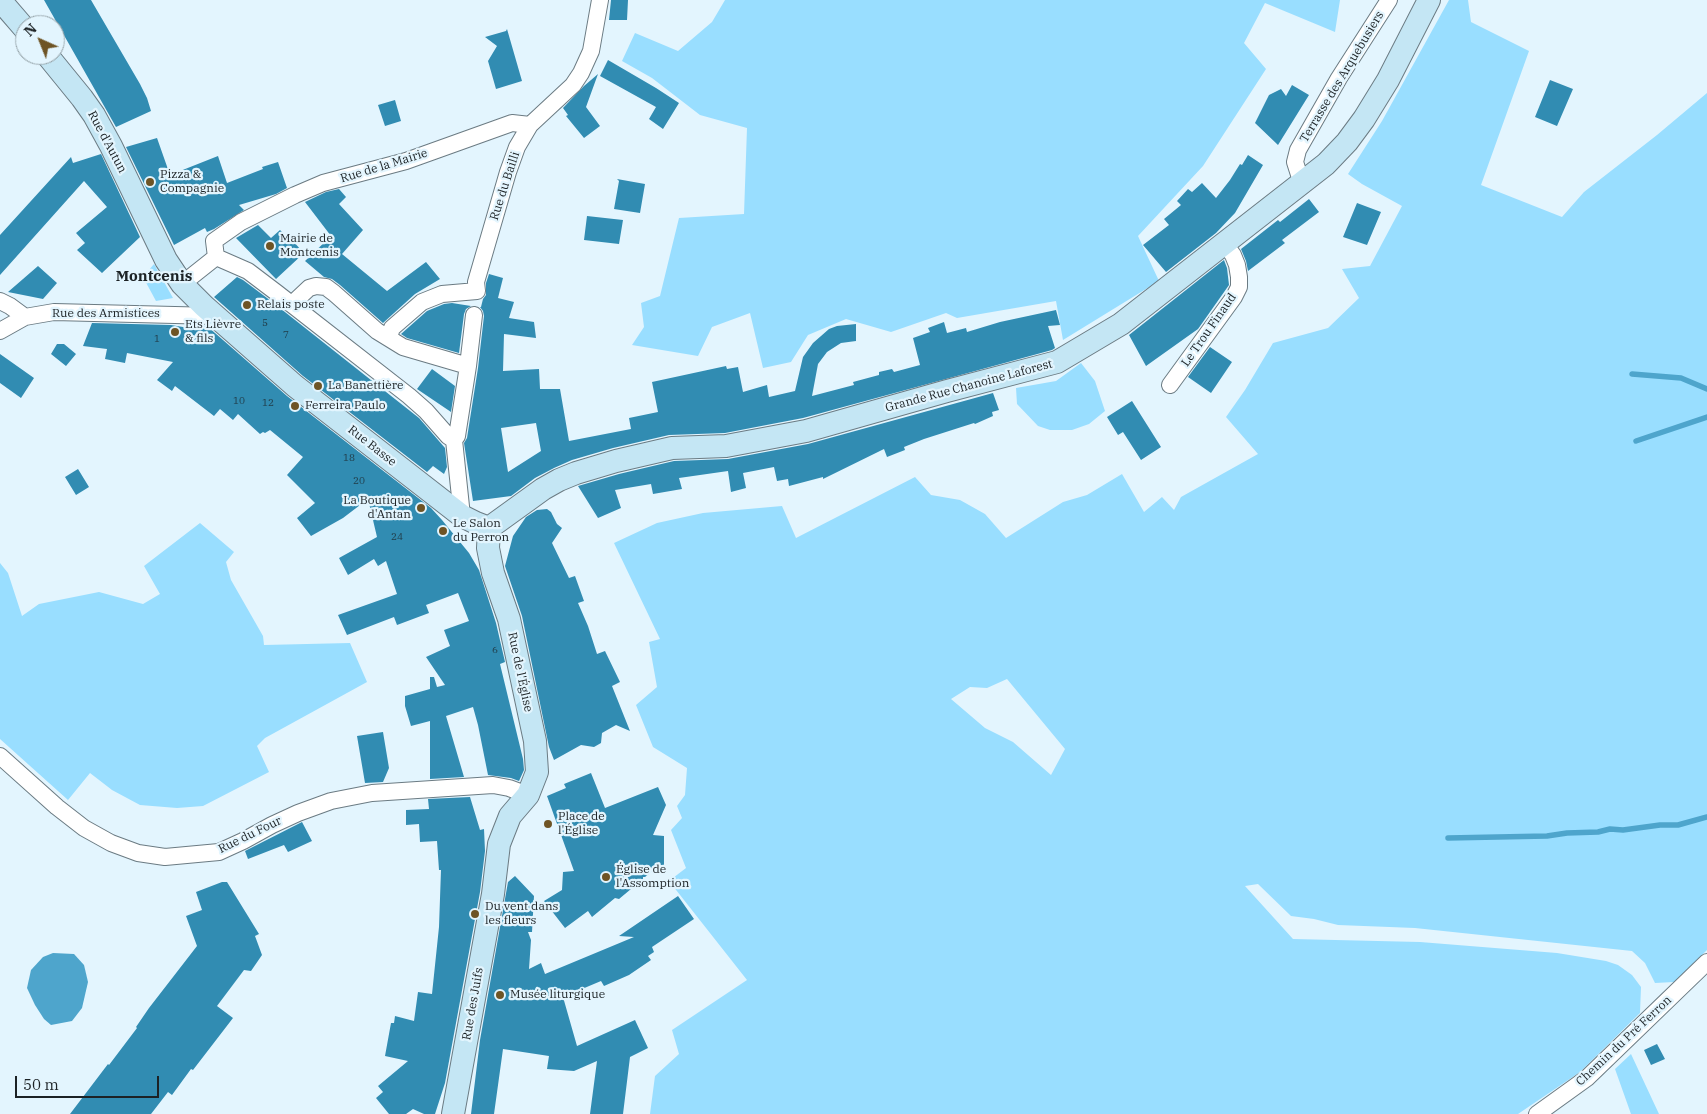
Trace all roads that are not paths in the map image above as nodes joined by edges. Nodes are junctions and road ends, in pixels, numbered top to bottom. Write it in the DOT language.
graph roads {
  1 [pos="0,0"];
  2 [pos="600,0"];
  3 [pos="1389,0"];
  4 [pos="1429,0"];
  5 [pos="15,17"];
  6 [pos="55,65"];
  7 [pos="530,126"];
  8 [pos="1302,184"];
  9 [pos="1225,244"];
  10 [pos="216,257"];
  11 [pos="182,284"];
  12 [pos="0,301"];
  13 [pos="292,304"];
  14 [pos="474,315"];
  15 [pos="215,316"];
  16 [pos="26,317"];
  17 [pos="0,330"];
  18 [pos="388,337"];
  19 [pos="468,366"];
  20 [pos="1170,385"];
  21 [pos="454,440"];
  22 [pos="462,516"];
  23 [pos="489,528"];
  24 [pos="0,756"];
  25 [pos="528,795"];
  26 [pos="1707,962"];
  27 [pos="453,1114"];
  28 [pos="1536,1114"];
  1 -- 5 [label="main road"];
  2 -- 7 [label="street, Rue du Bailli"];
  3 -- 8 [label="street, Terrasse des Arquebusiers"];
  4 -- 8 [label="main road, Grande Rue Chanoine Laforest"];
  6 -- 11 [label="main road, Rue d'Autun"];
  7 -- 10 [label="street, Rue de la Mairie"];
  7 -- 18 [label="street, Rue du Bailli"];
  8 -- 9 [label="main road, Grande Rue Chanoine Laforest"];
  9 -- 20 [label="street, Le Trou Finaud"];
  9 -- 23 [label="main road, Grande Rue Chanoine Laforest"];
  10 -- 11 [label="street"];
  10 -- 13 [label="street"];
  11 -- 15 [label="main road, Rue Basse"];
  12 -- 16 [label="street"];
  13 -- 18 [label="street"];
  13 -- 21 [label="street"];
  14 -- 19 [label="street"];
  15 -- 16 [label="street, Rue des Armistices"];
  15 -- 22 [label="main road, Rue Basse"];
  16 -- 17 [label="street, Rue des Armistices"];
  18 -- 19 [label="street"];
  19 -- 21 [label="street"];
  21 -- 22 [label="street"];
  22 -- 23 [label="main road, Rue Basse"];
  23 -- 25 [label="main road, Rue de l'Église"];
  24 -- 25 [label="street, Rue du Four"];
  25 -- 27 [label="main road, Rue des Juifs"];
  26 -- 28 [label="street, Chemin du Pré Ferron"];
}
